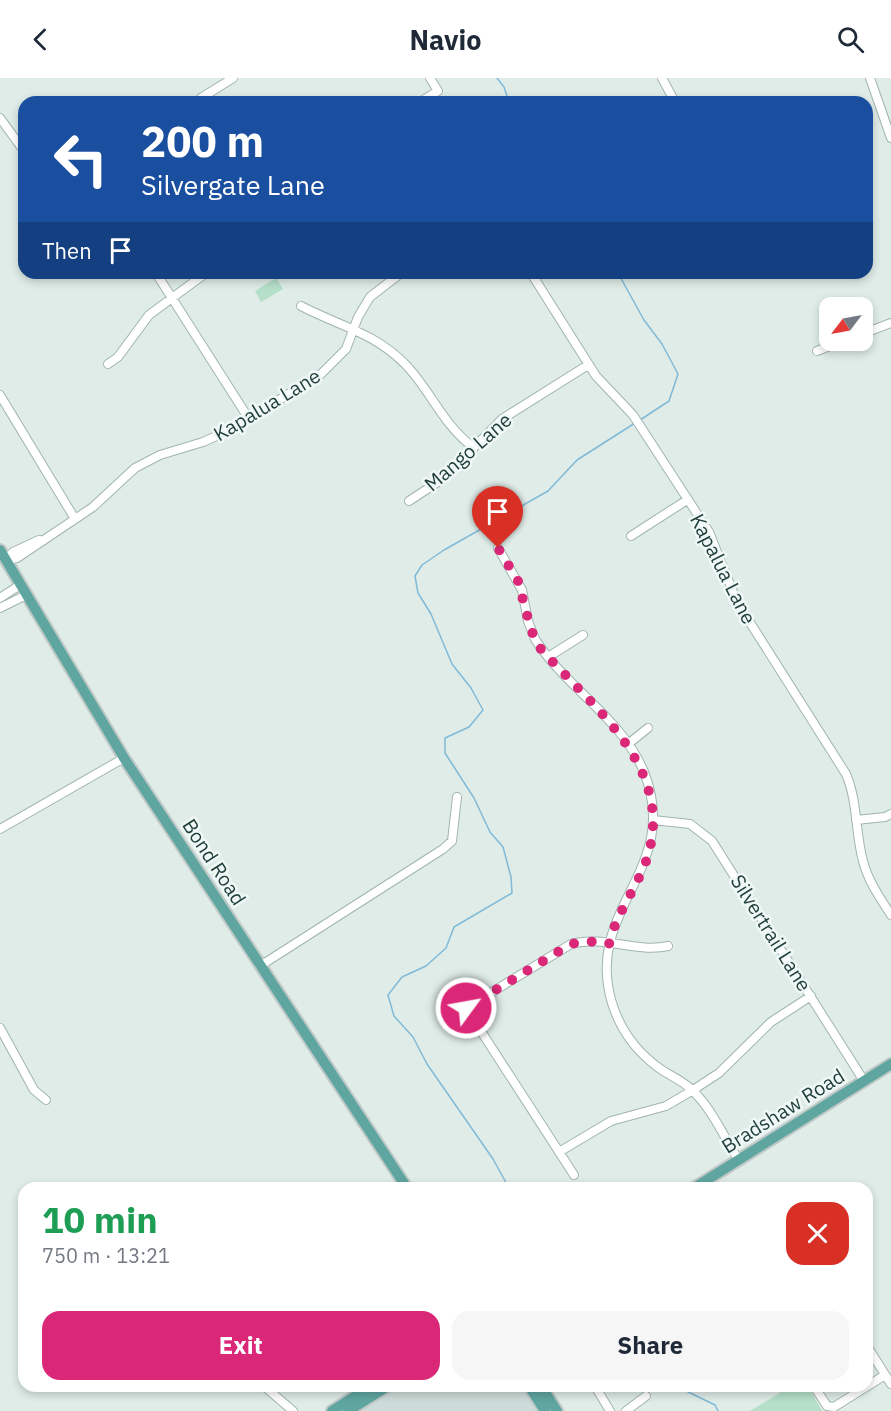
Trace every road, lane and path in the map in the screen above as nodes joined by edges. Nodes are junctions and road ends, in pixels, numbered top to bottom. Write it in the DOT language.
graph roads {
  1 [pos="233,78"];
  2 [pos="430,78"];
  3 [pos="662,78"];
  4 [pos="870,78"];
  5 [pos="204,96"];
  6 [pos="430,96"];
  7 [pos="672,96"];
  8 [pos="0,118"];
  9 [pos="891,138"];
  10 [pos="18,143"];
  11 [pos="160,279"];
  12 [pos="198,279"];
  13 [pos="393,279"];
  14 [pos="535,279"];
  15 [pos="172,298"];
  16 [pos="301,306"];
  17 [pos="891,323"];
  18 [pos="355,328"];
  19 [pos="873,330"];
  20 [pos="108,364"];
  21 [pos="588,364"];
  22 [pos="0,395"];
  23 [pos="249,419"];
  24 [pos="473,447"];
  25 [pos="687,500"];
  26 [pos="409,501"];
  27 [pos="75,519"];
  28 [pos="631,536"];
  29 [pos="498,548"];
  30 [pos="0,550"];
  31 [pos="6,560"];
  32 [pos="20,585"];
  33 [pos="26,595"];
  34 [pos="0,598"];
  35 [pos="0,608"];
  36 [pos="583,635"];
  37 [pos="548,657"];
  38 [pos="648,728"];
  39 [pos="627,744"];
  40 [pos="124,758"];
  41 [pos="457,797"];
  42 [pos="891,814"];
  43 [pos="653,820"];
  44 [pos="856,820"];
  45 [pos="0,830"];
  46 [pos="891,915"];
  47 [pos="609,944"];
  48 [pos="668,946"];
  49 [pos="261,966"];
  50 [pos="811,996"];
  51 [pos="0,1028"];
  52 [pos="891,1065"];
  53 [pos="864,1081"];
  54 [pos="693,1090"];
  55 [pos="46,1100"];
  56 [pos="559,1152"];
  57 [pos="738,1159"];
  58 [pos="574,1175"];
  59 [pos="403,1182"];
  60 [pos="703,1182"];
  61 [pos="873,1356"];
  62 [pos="885,1375"];
  63 [pos="873,1383"];
  64 [pos="891,1384"];
  65 [pos="271,1392"];
  66 [pos="362,1392"];
  67 [pos="378,1392"];
  68 [pos="533,1392"];
  69 [pos="545,1392"];
  70 [pos="599,1392"];
  71 [pos="818,1392"];
  72 [pos="858,1392"];
  73 [pos="646,1396"];
  74 [pos="292,1411"];
  75 [pos="332,1411"];
  76 [pos="348,1411"];
  77 [pos="545,1411"];
  78 [pos="557,1411"];
  79 [pos="610,1411"];
  80 [pos="626,1411"];
  1 -- 5 [label="street"];
  2 -- 6 [label="street"];
  3 -- 7 [label="street"];
  4 -- 9 [label="street"];
  8 -- 10 [label="street"];
  11 -- 15 [label="street"];
  12 -- 15 [label="street"];
  13 -- 18 [label="street, Kapalua Lane"];
  14 -- 21 [label="street, Kapalua Lane"];
  15 -- 20 [label="street"];
  15 -- 23 [label="street"];
  16 -- 18 [label="street"];
  17 -- 19 [label="street"];
  18 -- 23 [label="street, Kapalua Lane"];
  18 -- 24 [label="street"];
  21 -- 24 [label="street, Mango Lane"];
  21 -- 25 [label="street, Kapalua Lane"];
  22 -- 27 [label="street"];
  23 -- 27 [label="street, Kapalua Lane"];
  24 -- 26 [label="street, Mango Lane"];
  25 -- 28 [label="street"];
  25 -- 44 [label="street, Kapalua Lane"];
  27 -- 31 [label="street, Kapalua Lane"];
  29 -- 37 [label="street"];
  30 -- 31 [label="main road, Bond Road"];
  31 -- 32 [label="main road, Bond Road"];
  32 -- 33 [label="main road, Bond Road"];
  32 -- 34 [label="street"];
  33 -- 35 [label="street"];
  33 -- 40 [label="main road, Bond Road"];
  36 -- 37 [label="street"];
  37 -- 39 [label="street"];
  38 -- 39 [label="street"];
  39 -- 43 [label="street"];
  40 -- 45 [label="street"];
  40 -- 49 [label="main road, Bond Road"];
  41 -- 49 [label="street"];
  42 -- 44 [label="street"];
  43 -- 47 [label="street"];
  43 -- 50 [label="street, Silvertrail Lane"];
  44 -- 46 [label="street, Kapalua Lane"];
  47 -- 48 [label="street"];
  47 -- 54 [label="street"];
  47 -- 56 [label="street"];
  49 -- 59 [label="main road, Bond Road"];
  50 -- 53 [label="street, Silvertrail Lane"];
  50 -- 54 [label="street"];
  51 -- 55 [label="street"];
  52 -- 53 [label="main road, Bradshaw Road"];
  53 -- 57 [label="main road, Bradshaw Road"];
  54 -- 56 [label="street"];
  54 -- 57 [label="street"];
  56 -- 58 [label="street"];
  57 -- 60 [label="main road, Bradshaw Road"];
  61 -- 62 [label="street"];
  62 -- 63 [label="street"];
  62 -- 64 [label="street"];
  65 -- 74 [label="street"];
  66 -- 75 [label="main road"];
  67 -- 76 [label="main road"];
  68 -- 77 [label="main road"];
  69 -- 78 [label="main road"];
  70 -- 79 [label="street"];
  71 -- 72 [label="street"];
  73 -- 80 [label="street"];
}
